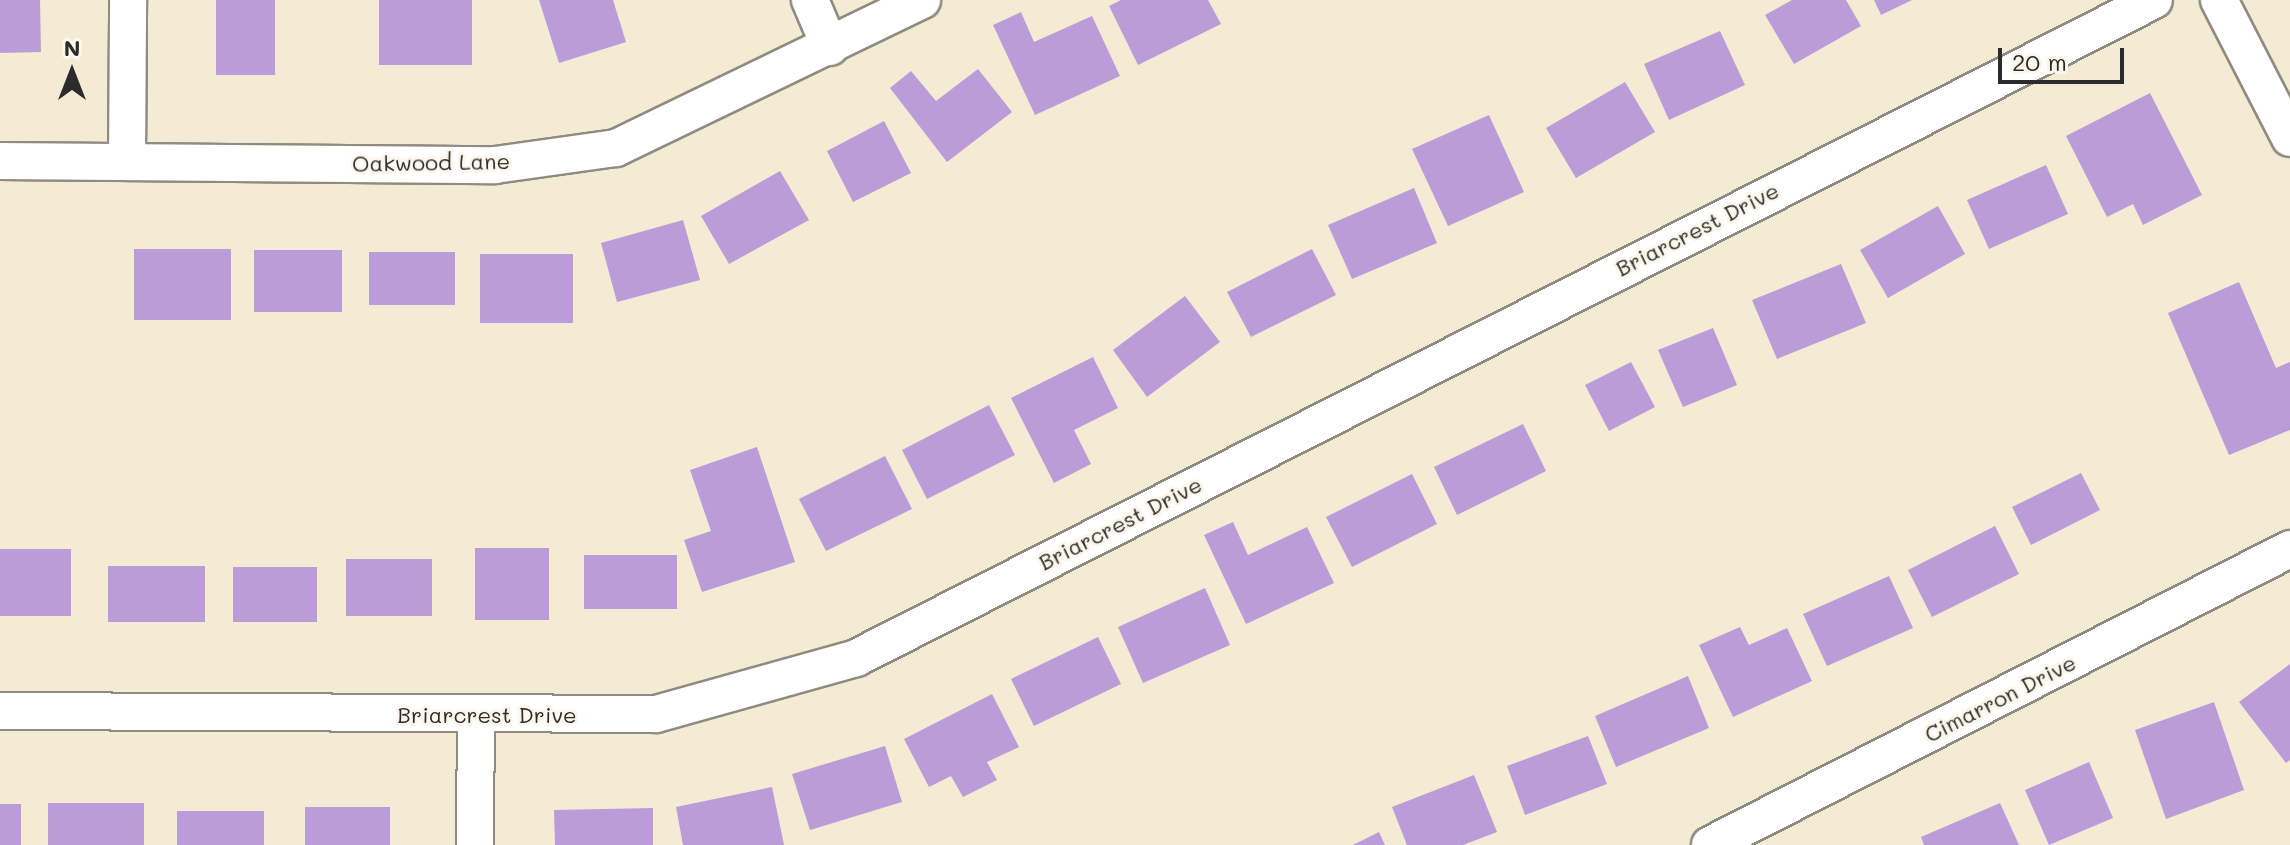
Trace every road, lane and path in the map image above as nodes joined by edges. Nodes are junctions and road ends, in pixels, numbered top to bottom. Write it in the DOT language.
graph roads {
  1 [pos="128,0"];
  2 [pos="810,0"];
  3 [pos="922,0"];
  4 [pos="2154,0"];
  5 [pos="2219,0"];
  6 [pos="830,47"];
  7 [pos="2290,138"];
  8 [pos="0,161"];
  9 [pos="127,162"];
  10 [pos="2290,549"];
  11 [pos="0,711"];
  12 [pos="476,716"];
  13 [pos="475,845"];
  14 [pos="1710,845"];
  1 -- 9 [label="street"];
  2 -- 6 [label="street"];
  3 -- 6 [label="street, Oakwood Lane"];
  4 -- 12 [label="street, Briarcrest Drive"];
  5 -- 7 [label="street"];
  6 -- 9 [label="street, Oakwood Lane"];
  8 -- 9 [label="street, Oakwood Lane"];
  10 -- 14 [label="street, Cimarron Drive"];
  11 -- 12 [label="street, Briarcrest Drive"];
  12 -- 13 [label="street"];
}
